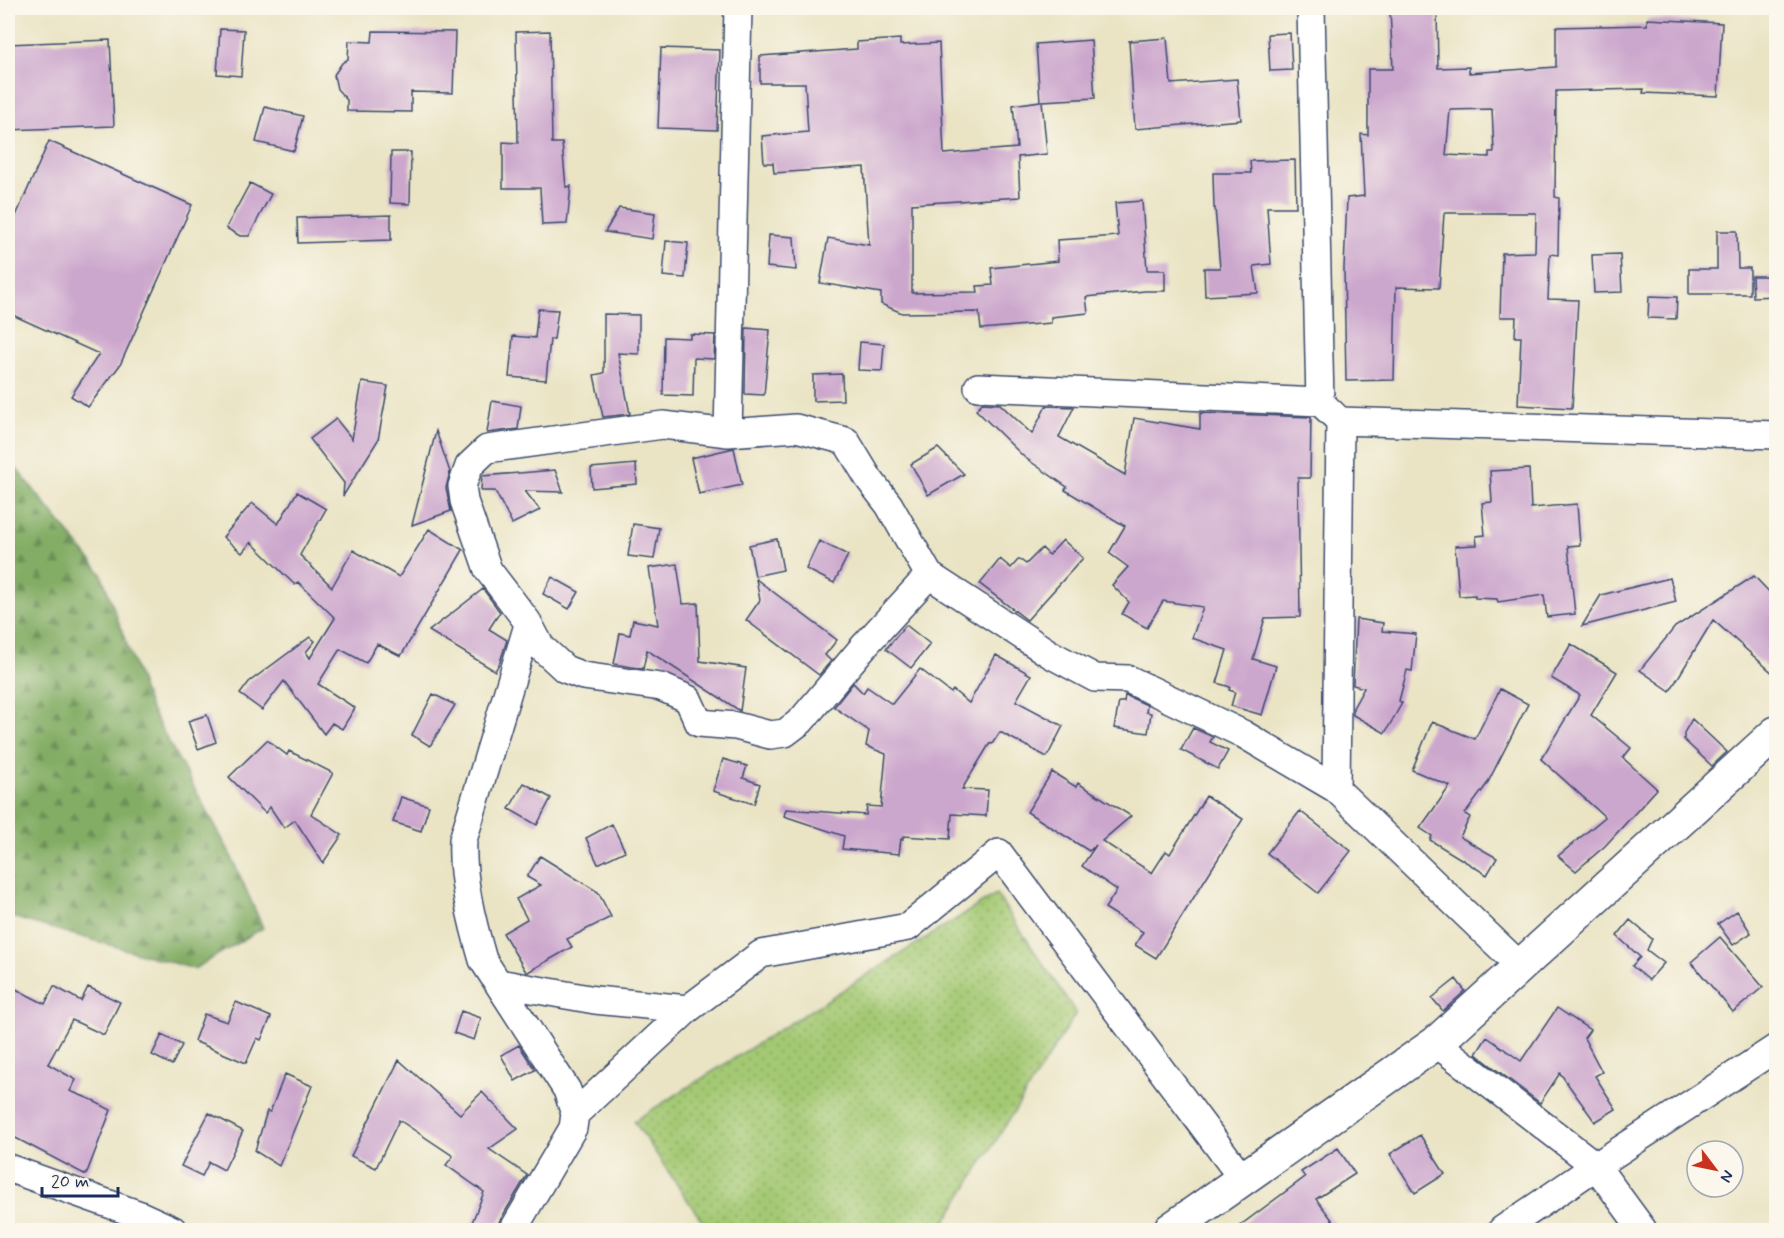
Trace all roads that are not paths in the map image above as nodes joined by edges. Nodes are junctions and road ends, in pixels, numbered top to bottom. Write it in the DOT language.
graph roads {
  1 [pos="738,8"];
  2 [pos="1311,8"];
  3 [pos="978,387"];
  4 [pos="1320,402"];
  5 [pos="1340,421"];
  6 [pos="728,434"];
  7 [pos="1776,435"];
  8 [pos="929,575"];
  9 [pos="528,625"];
  10 [pos="1776,733"];
  11 [pos="1336,789"];
  12 [pos="1520,966"];
  13 [pos="498,983"];
  14 [pos="688,1010"];
  15 [pos="1436,1043"];
  16 [pos="1776,1048"];
  17 [pos="575,1114"];
  18 [pos="1596,1166"];
  19 [pos="8,1168"];
  20 [pos="1242,1178"];
  21 [pos="173,1230"];
  22 [pos="513,1230"];
  23 [pos="1170,1230"];
  24 [pos="1502,1230"];
  25 [pos="1643,1230"];
  1 -- 6 [label="street"];
  2 -- 4 [label="street"];
  3 -- 4 [label="street"];
  4 -- 5 [label="street"];
  5 -- 7 [label="street"];
  5 -- 11 [label="street"];
  6 -- 8 [label="street"];
  6 -- 9 [label="street"];
  8 -- 9 [label="street"];
  8 -- 11 [label="street"];
  9 -- 13 [label="street"];
  10 -- 12 [label="street"];
  11 -- 12 [label="street"];
  12 -- 15 [label="street"];
  13 -- 14 [label="street"];
  13 -- 17 [label="street"];
  14 -- 17 [label="street"];
  14 -- 20 [label="street"];
  15 -- 18 [label="street"];
  15 -- 20 [label="street"];
  16 -- 18 [label="street"];
  17 -- 22 [label="street"];
  18 -- 24 [label="street"];
  18 -- 25 [label="street"];
  19 -- 21 [label="street"];
  20 -- 23 [label="street"];
}
